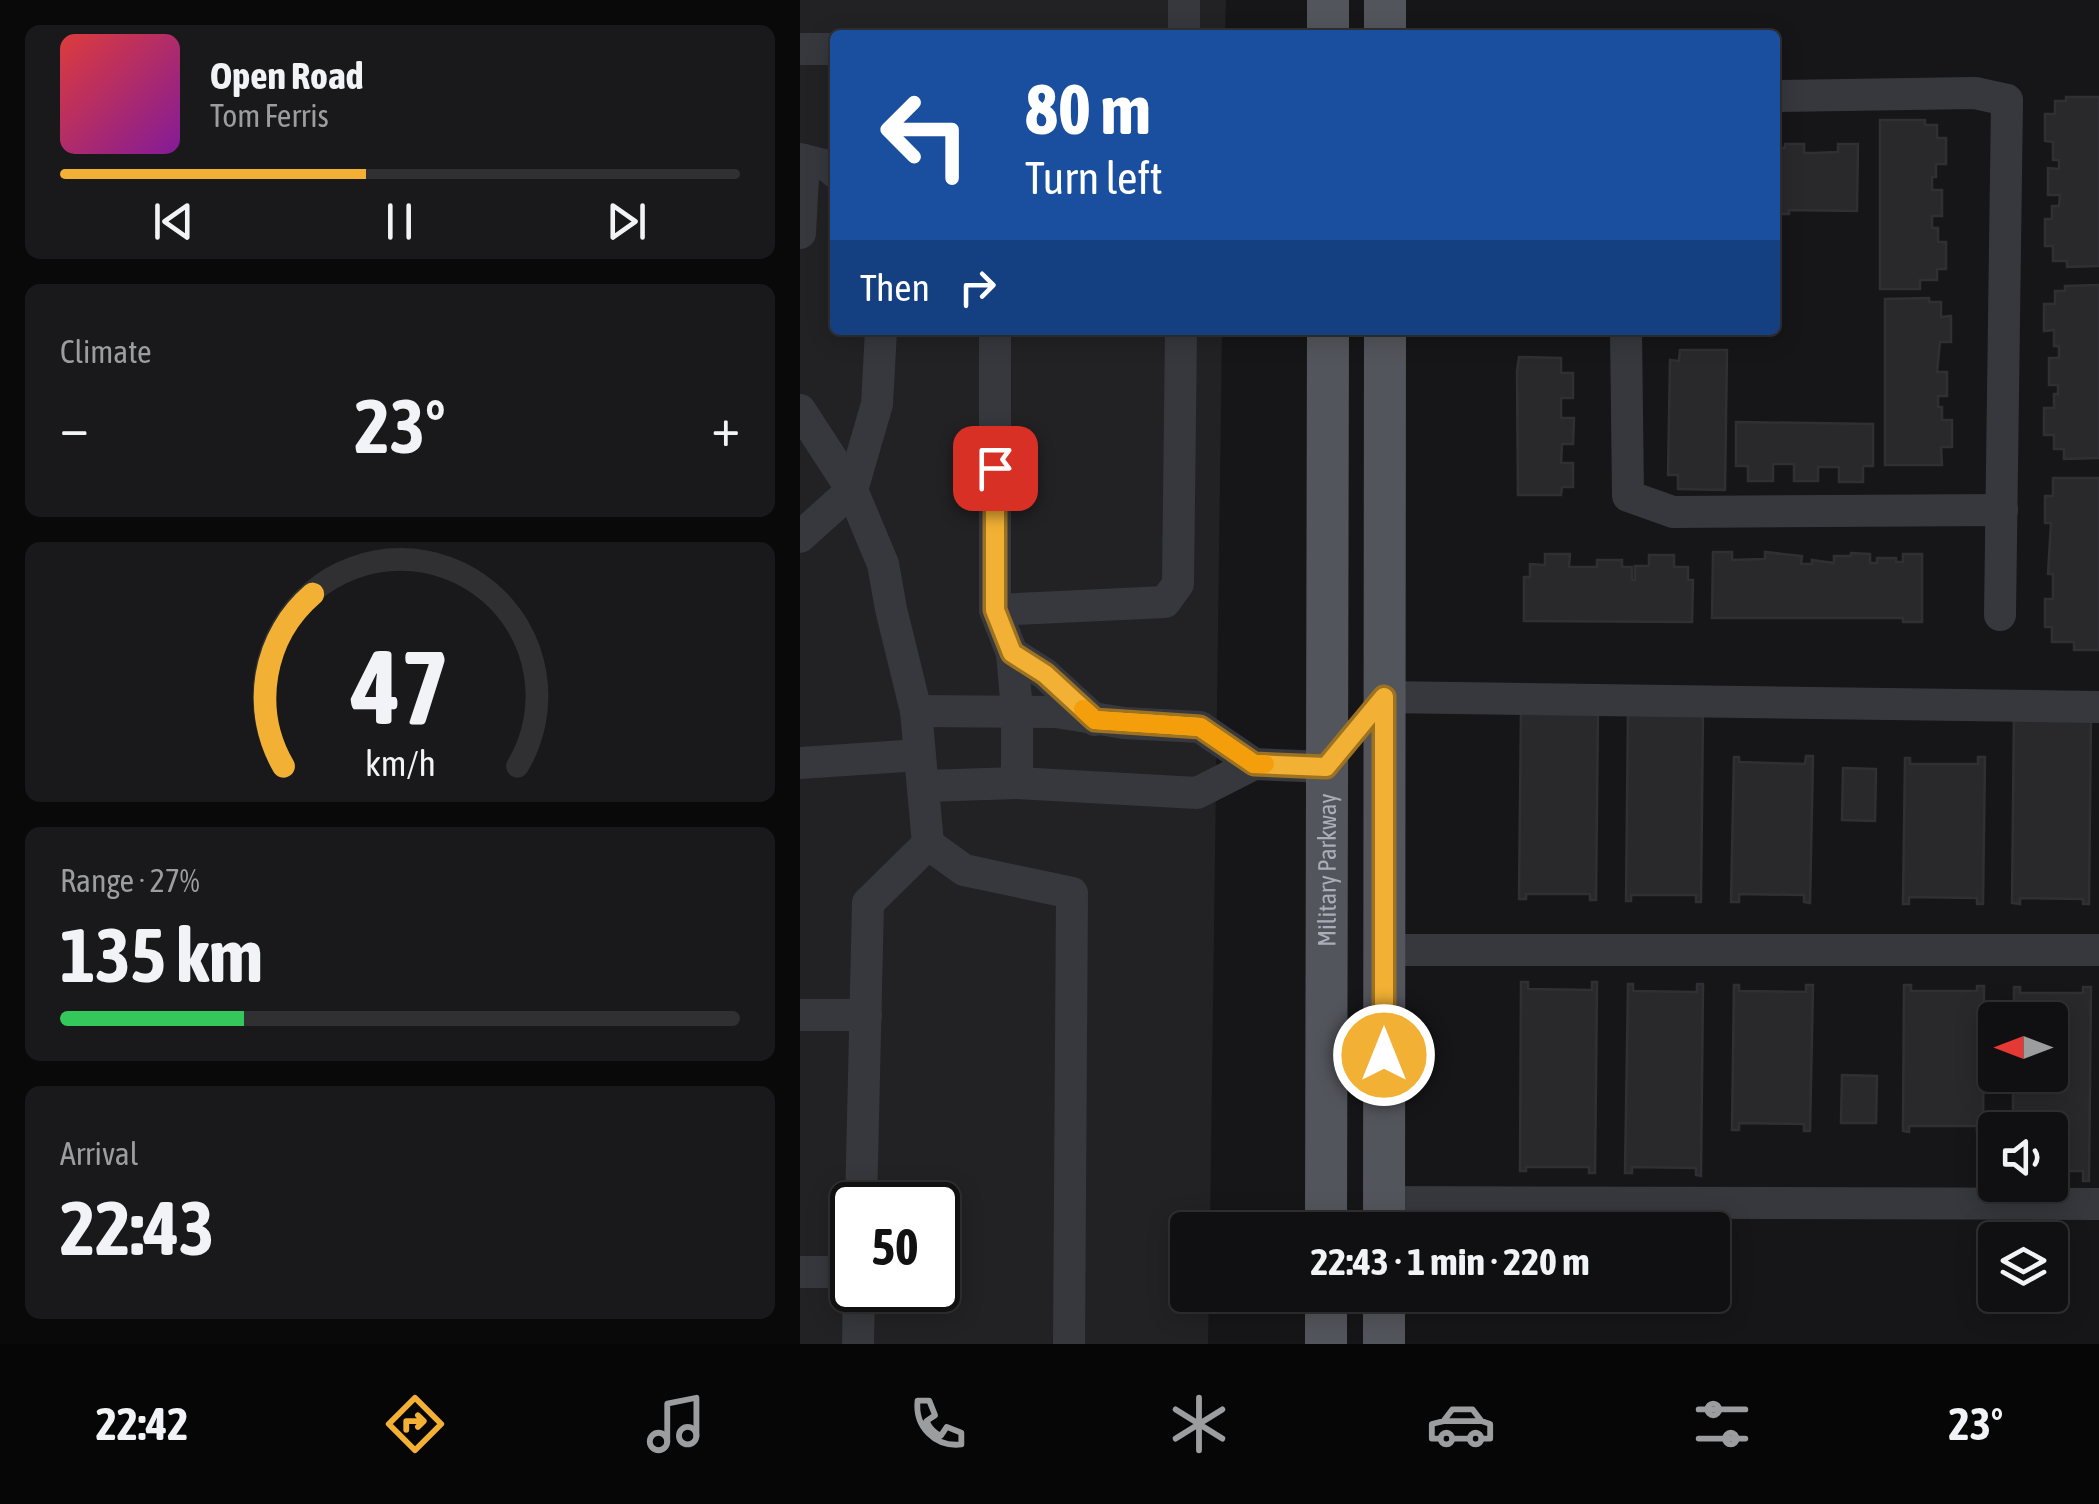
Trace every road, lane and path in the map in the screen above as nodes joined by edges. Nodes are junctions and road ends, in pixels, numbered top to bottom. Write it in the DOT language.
graph roads {
  1 [pos="1184,0"];
  2 [pos="1328,0"];
  3 [pos="1385,0"];
  4 [pos="1184,30"];
  5 [pos="1328,30"];
  6 [pos="1385,30"];
  7 [pos="800,49"];
  8 [pos="830,49"];
  9 [pos="1780,96"];
  10 [pos="802,159"];
  11 [pos="830,168"];
  12 [pos="800,233"];
  13 [pos="880,335"];
  14 [pos="995,335"];
  15 [pos="1181,335"];
  16 [pos="1328,335"];
  17 [pos="1385,335"];
  18 [pos="1626,335"];
  19 [pos="800,410"];
  20 [pos="852,490"];
  21 [pos="2002,510"];
  22 [pos="800,537"];
  23 [pos="995,610"];
  24 [pos="2000,614"];
  25 [pos="1012,653"];
  26 [pos="1384,697"];
  27 [pos="2099,707"];
  28 [pos="916,711"];
  29 [pos="1017,711"];
  30 [pos="1095,720"];
  31 [pos="800,763"];
  32 [pos="1254,764"];
  33 [pos="1326,767"];
  34 [pos="921,770"];
  35 [pos="1017,783"];
  36 [pos="928,844"];
  37 [pos="1384,950"];
  38 [pos="2099,950"];
  39 [pos="800,1015"];
  40 [pos="866,1015"];
  41 [pos="862,1182"];
  42 [pos="2099,1204"];
  43 [pos="1326,1212"];
  44 [pos="1384,1212"];
  45 [pos="1622,1212"];
  46 [pos="800,1272"];
  47 [pos="830,1272"];
  48 [pos="859,1312"];
  49 [pos="1326,1312"];
  50 [pos="1384,1312"];
  51 [pos="858,1344"];
  52 [pos="1069,1344"];
  53 [pos="1326,1344"];
  54 [pos="1384,1344"];
  1 -- 4 [label="lane"];
  2 -- 5 [label="main road"];
  3 -- 6 [label="main road"];
  7 -- 8 [label="lane"];
  9 -- 21 [label="lane"];
  10 -- 11 [label="lane"];
  10 -- 12 [label="lane"];
  13 -- 20 [label="lane"];
  14 -- 23 [label="lane"];
  15 -- 23 [label="lane"];
  16 -- 33 [label="main road, Military Parkway"];
  17 -- 26 [label="main road"];
  18 -- 21 [label="lane"];
  19 -- 20 [label="lane"];
  20 -- 22 [label="lane"];
  20 -- 28 [label="lane"];
  21 -- 24 [label="lane"];
  23 -- 25 [label="lane"];
  25 -- 29 [label="lane"];
  25 -- 30 [label="lane"];
  26 -- 27 [label="lane"];
  26 -- 33 [label="main road"];
  26 -- 37 [label="main road"];
  28 -- 29 [label="lane"];
  28 -- 34 [label="lane"];
  29 -- 30 [label="lane"];
  29 -- 35 [label="lane"];
  30 -- 32 [label="lane"];
  31 -- 34 [label="lane"];
  32 -- 33 [label="lane"];
  32 -- 35 [label="lane"];
  33 -- 43 [label="main road, Military Parkway"];
  34 -- 35 [label="lane"];
  34 -- 36 [label="lane"];
  36 -- 40 [label="lane"];
  36 -- 52 [label="lane"];
  37 -- 38 [label="lane"];
  37 -- 44 [label="main road"];
  39 -- 40 [label="lane"];
  40 -- 41 [label="lane"];
  42 -- 45 [label="lane"];
  46 -- 47 [label="lane"];
  48 -- 51 [label="lane"];
  49 -- 53 [label="main road"];
  50 -- 54 [label="main road"];
}
